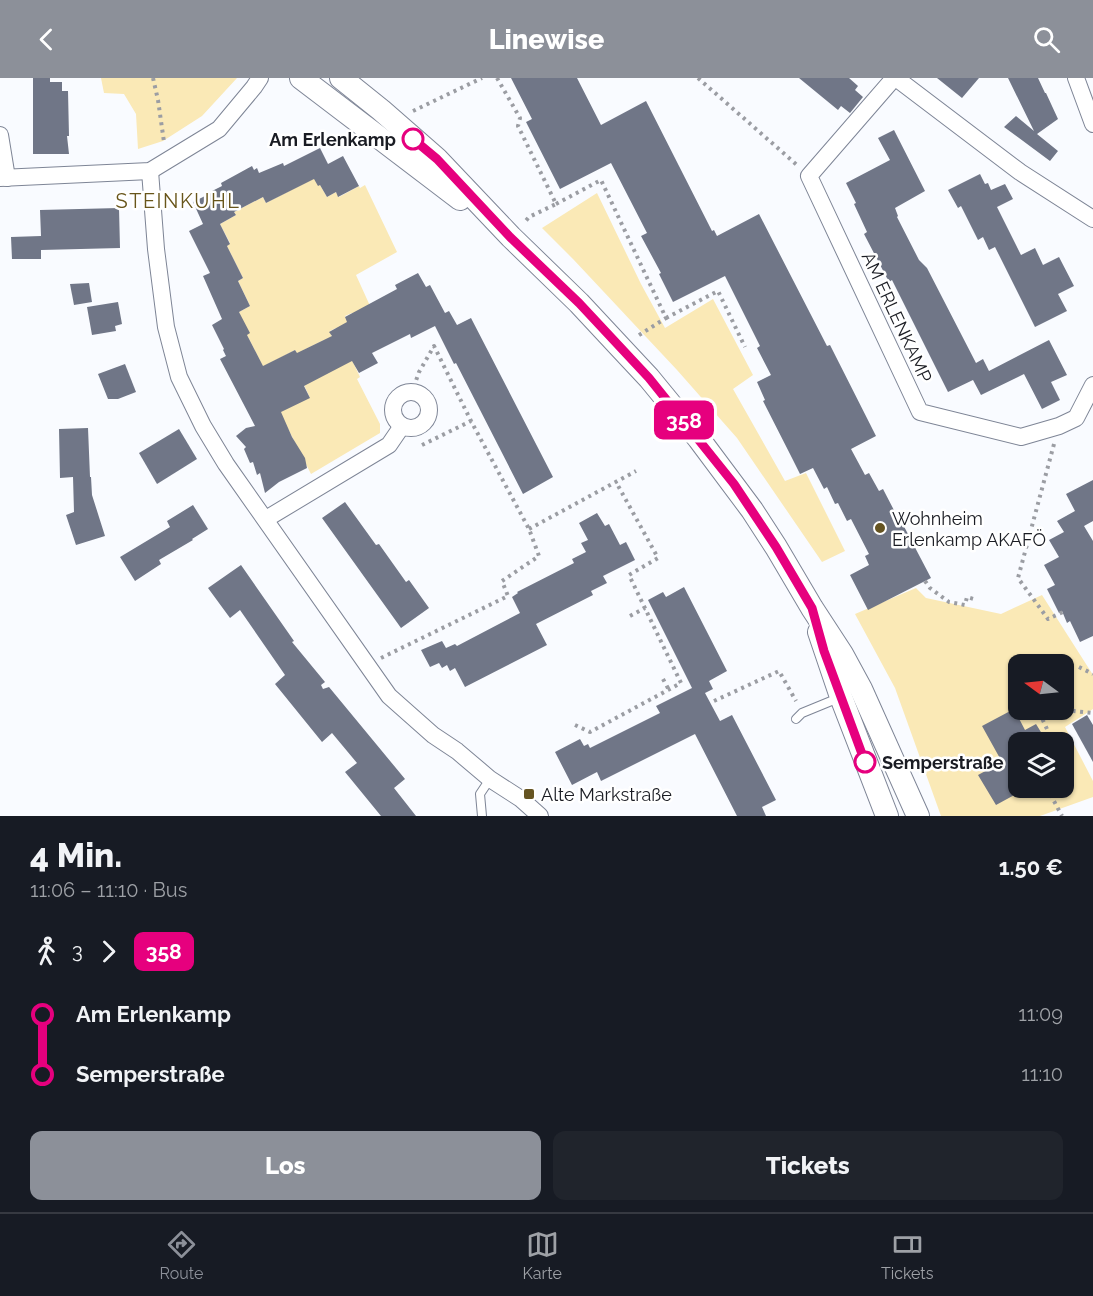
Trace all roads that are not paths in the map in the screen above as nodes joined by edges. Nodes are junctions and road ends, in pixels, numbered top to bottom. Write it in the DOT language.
graph roads {
  1 [pos="260,78"];
  2 [pos="301,78"];
  3 [pos="342,78"];
  4 [pos="895,78"];
  5 [pos="1076,78"];
  6 [pos="1093,124"];
  7 [pos="0,135"];
  8 [pos="431,166"];
  9 [pos="150,171"];
  10 [pos="4,178"];
  11 [pos="1092,214"];
  12 [pos="1093,385"];
  13 [pos="402,426"];
  14 [pos="266,519"];
  15 [pos="851,693"];
  16 [pos="799,716"];
  17 [pos="490,779"];
  18 [pos="482,816"];
  19 [pos="540,816"];
  20 [pos="886,816"];
  21 [pos="918,816"];
  1 -- 9 [label="street"];
  2 -- 8 [label="main road"];
  3 -- 8 [label="main road"];
  4 -- 11 [label="street"];
  4 -- 12 [label="street, AM ERLENKAMP"];
  5 -- 6 [label="street"];
  7 -- 10 [label="street"];
  8 -- 15 [label="main road"];
  9 -- 10 [label="street"];
  9 -- 14 [label="street"];
  13 -- 13 [label="street"];
  13 -- 14 [label="street"];
  14 -- 17 [label="street"];
  15 -- 16 [label="lane"];
  15 -- 20 [label="main road"];
  15 -- 21 [label="main road"];
  17 -- 18 [label="lane"];
  17 -- 19 [label="street"];
}
